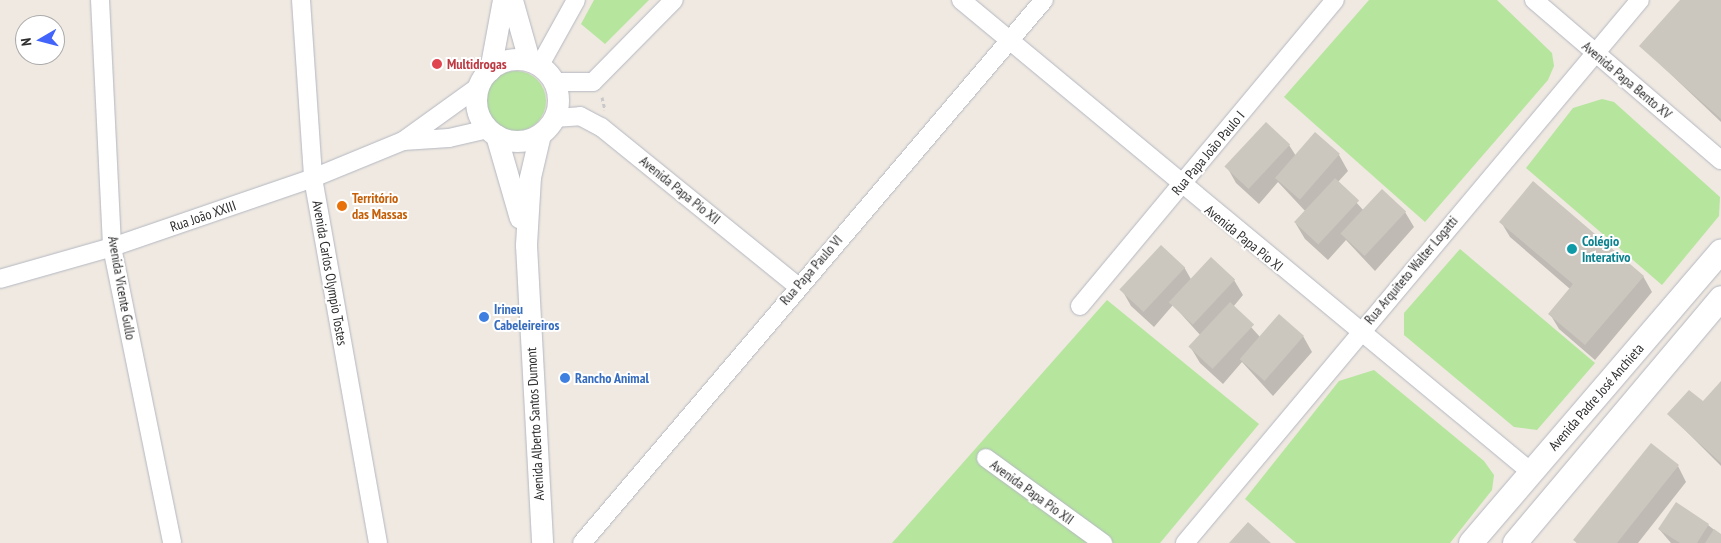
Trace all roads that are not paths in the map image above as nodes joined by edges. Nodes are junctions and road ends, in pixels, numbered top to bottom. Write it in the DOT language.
graph roads {
  1 [pos="100,0"];
  2 [pos="301,0"];
  3 [pos="503,0"];
  4 [pos="512,0"];
  5 [pos="576,0"];
  6 [pos="674,0"];
  7 [pos="961,0"];
  8 [pos="1044,0"];
  9 [pos="1335,0"];
  10 [pos="1534,0"];
  11 [pos="1640,0"];
  12 [pos="1008,42"];
  13 [pos="1593,52"];
  14 [pos="534,63"];
  15 [pos="484,78"];
  16 [pos="554,82"];
  17 [pos="554,118"];
  18 [pos="492,132"];
  19 [pos="540,134"];
  20 [pos="403,141"];
  21 [pos="1721,160"];
  22 [pos="313,178"];
  23 [pos="1181,187"];
  24 [pos="526,245"];
  25 [pos="112,247"];
  26 [pos="1721,251"];
  27 [pos="0,279"];
  28 [pos="797,286"];
  29 [pos="1721,298"];
  30 [pos="1080,306"];
  31 [pos="1360,332"];
  32 [pos="986,458"];
  33 [pos="1531,472"];
  34 [pos="172,543"];
  35 [pos="378,543"];
  36 [pos="542,543"];
  37 [pos="582,543"];
  38 [pos="1103,543"];
  39 [pos="1185,543"];
  40 [pos="1471,543"];
  41 [pos="1515,543"];
  1 -- 25 [label="street, Avenida Vicente Gullo"];
  2 -- 22 [label="street, Avenida Carlos Olympio Tostes"];
  3 -- 15 [label="street"];
  4 -- 14 [label="street"];
  5 -- 14 [label="street"];
  6 -- 16 [label="street"];
  7 -- 12 [label="street, Avenida Papa Pio XI"];
  8 -- 12 [label="street, Rua Papa Paulo VI"];
  9 -- 23 [label="street, Rua Papa João Paulo I"];
  10 -- 13 [label="street, Avenida Papa Bento XV"];
  11 -- 13 [label="street, Rua Arquiteto Walter Logatti"];
  12 -- 23 [label="street, Avenida Papa Pio XI"];
  12 -- 28 [label="street, Rua Papa Paulo VI"];
  13 -- 21 [label="street, Avenida Papa Bento XV"];
  13 -- 31 [label="street, Rua Arquiteto Walter Logatti"];
  14 -- 15 [label="street"];
  14 -- 16 [label="street"];
  15 -- 18 [label="street"];
  15 -- 20 [label="street, Rua João XXIII"];
  16 -- 17 [label="street"];
  17 -- 19 [label="street"];
  17 -- 28 [label="street, Avenida Papa Pio XII"];
  18 -- 19 [label="street"];
  18 -- 20 [label="street, Rua João XXIII"];
  18 -- 24 [label="street, Avenida Alberto Santos Dumont"];
  19 -- 24 [label="street, Avenida Alberto Santos Dumont"];
  20 -- 22 [label="street, Rua João XXIII"];
  22 -- 25 [label="street, Rua João XXIII"];
  22 -- 35 [label="street, Avenida Carlos Olympio Tostes"];
  23 -- 30 [label="street, Rua Papa João Paulo I"];
  23 -- 31 [label="street, Avenida Papa Pio XI"];
  24 -- 36 [label="street, Avenida Alberto Santos Dumont"];
  25 -- 27 [label="street, Rua João XXIII"];
  25 -- 34 [label="street, Avenida Vicente Gullo"];
  26 -- 33 [label="main road, Avenida Padre José Anchieta"];
  28 -- 37 [label="street, Rua Papa Paulo VI"];
  29 -- 41 [label="main road"];
  31 -- 33 [label="street, Avenida Papa Pio XI"];
  31 -- 39 [label="street, Rua Arquiteto Walter Logatti"];
  32 -- 38 [label="street, Avenida Papa Pio XII"];
  33 -- 40 [label="main road, Avenida Padre José Anchieta"];
}
